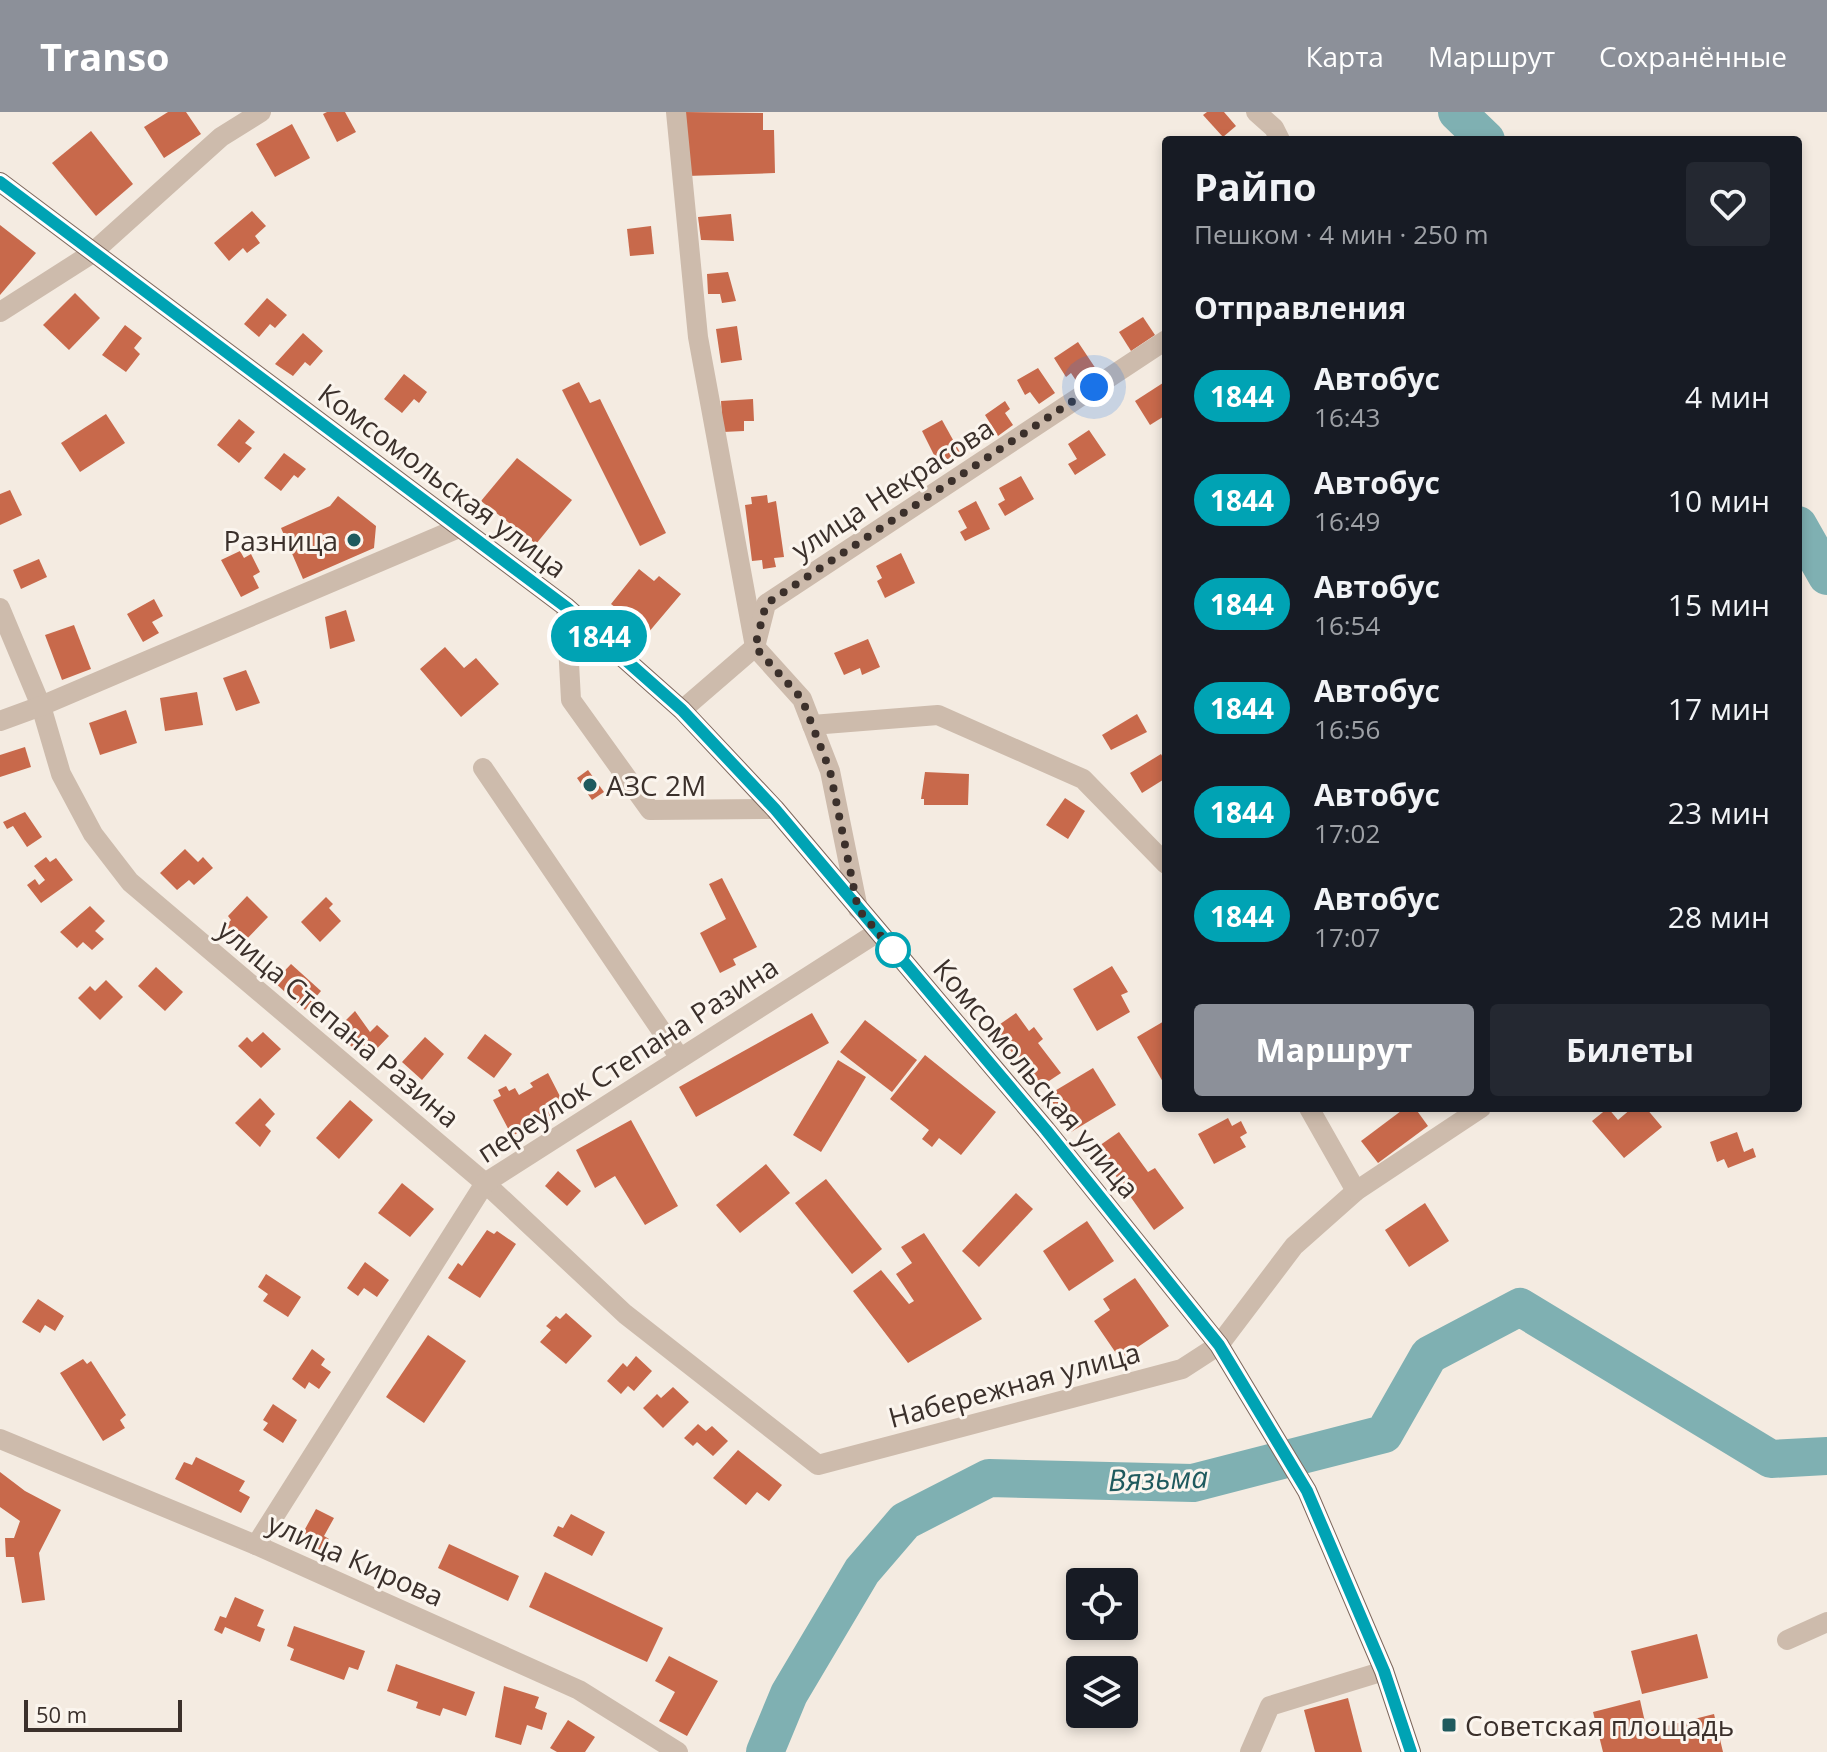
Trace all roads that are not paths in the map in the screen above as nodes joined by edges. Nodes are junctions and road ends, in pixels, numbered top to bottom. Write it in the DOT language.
graph roads {
  1 [pos="261,112"];
  2 [pos="676,112"];
  3 [pos="1256,112"];
  4 [pos="1278,136"];
  5 [pos="0,182"];
  6 [pos="91,254"];
  7 [pos="0,312"];
  8 [pos="1162,343"];
  9 [pos="461,527"];
  10 [pos="566,607"];
  11 [pos="0,608"];
  12 [pos="755,647"];
  13 [pos="41,706"];
  14 [pos="682,710"];
  15 [pos="0,721"];
  16 [pos="812,725"];
  17 [pos="483,768"];
  18 [pos="775,809"];
  19 [pos="1162,860"];
  20 [pos="858,909"];
  21 [pos="878,932"];
  22 [pos="680,1058"];
  23 [pos="1311,1112"];
  24 [pos="1475,1112"];
  25 [pos="485,1183"];
  26 [pos="1356,1191"];
  27 [pos="1219,1345"];
  28 [pos="0,1439"];
  29 [pos="818,1465"];
  30 [pos="256,1545"];
  31 [pos="1827,1622"];
  32 [pos="1787,1640"];
  33 [pos="1384,1671"];
  34 [pos="678,1752"];
  35 [pos="1250,1752"];
  36 [pos="1411,1752"];
  1 -- 6 [label="street"];
  2 -- 12 [label="street"];
  3 -- 4 [label="street"];
  5 -- 6 [label="main road, Комсомольская улица"];
  6 -- 7 [label="street"];
  6 -- 9 [label="main road, Комсомольская улица"];
  8 -- 12 [label="street, улица Некрасова"];
  9 -- 10 [label="main road, Комсомольская улица"];
  9 -- 13 [label="street"];
  10 -- 14 [label="main road, Комсомольская улица"];
  10 -- 18 [label="street"];
  11 -- 13 [label="street, улица Степана Разина"];
  12 -- 14 [label="street"];
  12 -- 16 [label="street"];
  13 -- 15 [label="street"];
  13 -- 25 [label="street, улица Степана Разина"];
  14 -- 18 [label="main road, Комсомольская улица"];
  16 -- 19 [label="street"];
  16 -- 20 [label="street"];
  17 -- 22 [label="street"];
  18 -- 20 [label="main road, Комсомольская улица"];
  20 -- 21 [label="main road, Комсомольская улица"];
  21 -- 22 [label="street, переулок Степана Разина"];
  21 -- 27 [label="main road, Комсомольская улица"];
  22 -- 25 [label="street, переулок Степана Разина"];
  23 -- 26 [label="street"];
  24 -- 26 [label="street, Набережная улица"];
  25 -- 29 [label="street, улица Степана Разина"];
  25 -- 30 [label="street, переулок Степана Разина"];
  26 -- 27 [label="street, Набережная улица"];
  27 -- 29 [label="street, Набережная улица"];
  27 -- 33 [label="main road, Комсомольская улица"];
  28 -- 30 [label="street, улица Кирова"];
  30 -- 34 [label="street, улица Кирова"];
  31 -- 32 [label="street"];
  33 -- 35 [label="street"];
  33 -- 36 [label="main road"];
}
